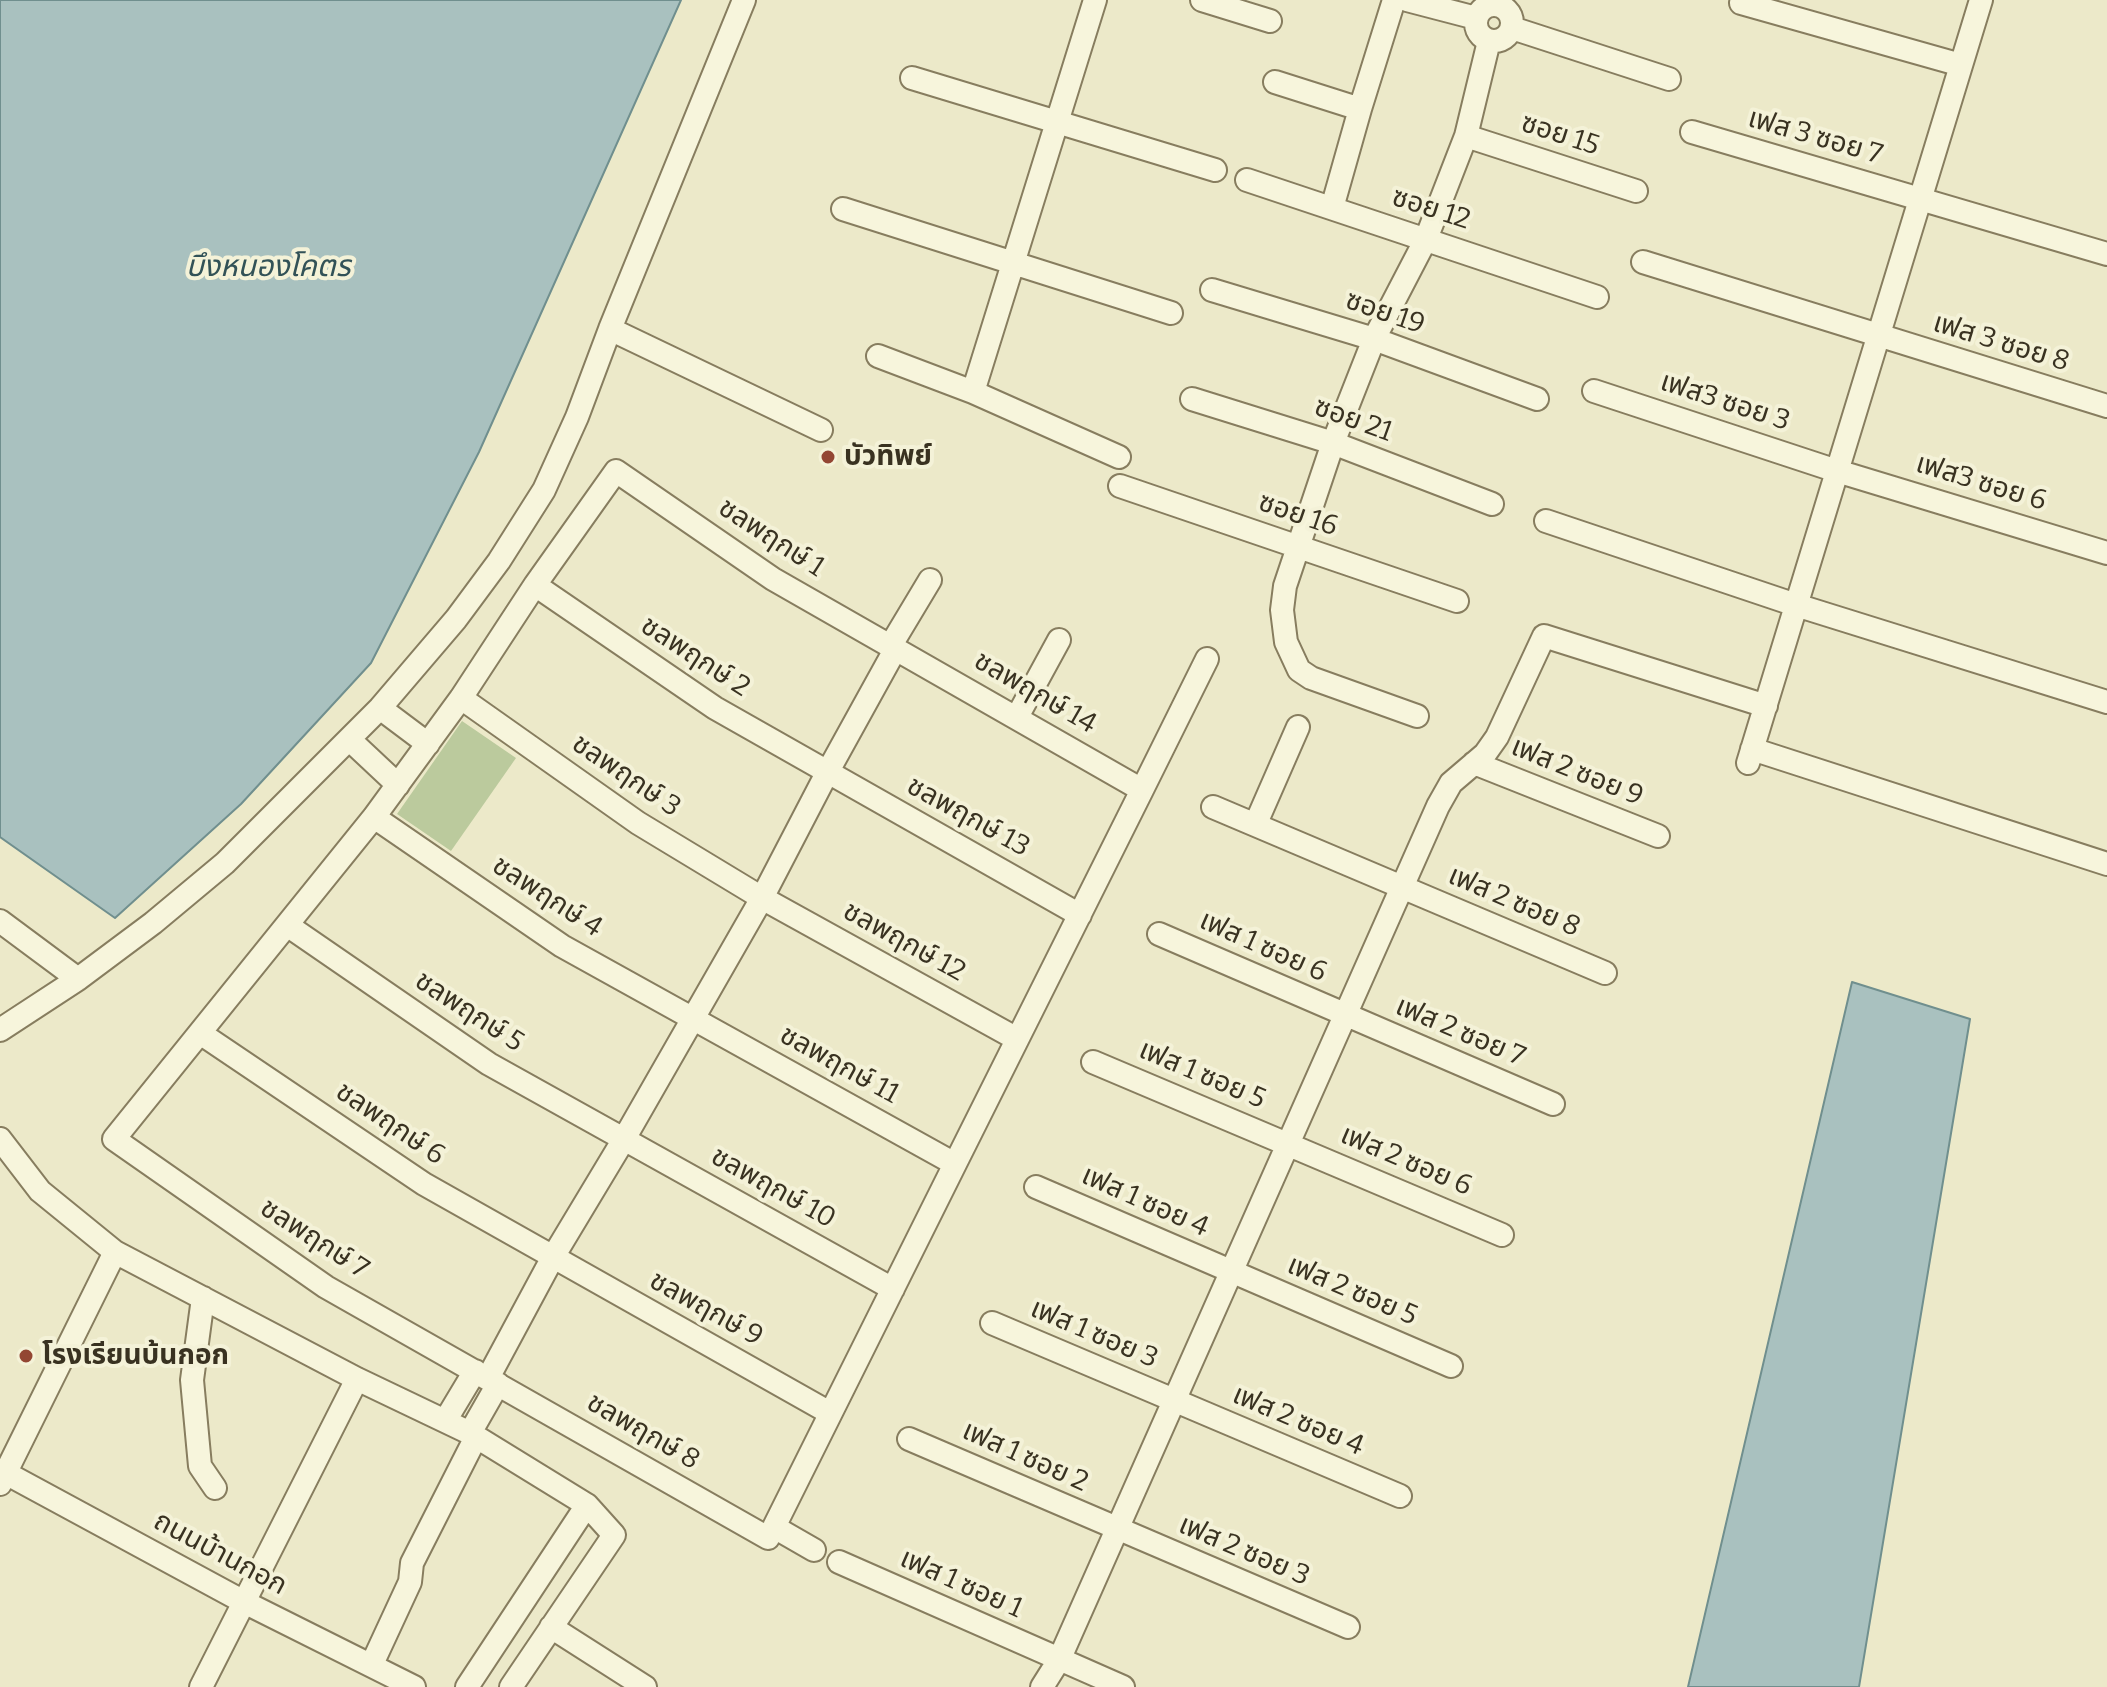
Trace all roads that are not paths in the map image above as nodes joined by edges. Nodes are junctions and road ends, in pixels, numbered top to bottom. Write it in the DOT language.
graph roads {
  1 [pos="744,0"];
  2 [pos="1095,0"];
  3 [pos="1202,0"];
  4 [pos="1394,0"];
  5 [pos="1407,0"];
  6 [pos="1981,0"];
  7 [pos="1499,3"];
  8 [pos="1741,3"];
  9 [pos="1476,18"];
  10 [pos="1270,21"];
  11 [pos="1512,28"];
  12 [pos="1489,41"];
  13 [pos="1961,65"];
  14 [pos="912,78"];
  15 [pos="1669,79"];
  16 [pos="1275,82"];
  17 [pos="1360,109"];
  18 [pos="1058,121"];
  19 [pos="1692,132"];
  20 [pos="1466,136"];
  21 [pos="1215,170"];
  22 [pos="1247,180"];
  23 [pos="1636,191"];
  24 [pos="1920,199"];
  25 [pos="1332,208"];
  26 [pos="843,209"];
  27 [pos="1426,239"];
  28 [pos="2107,254"];
  29 [pos="1643,262"];
  30 [pos="1013,265"];
  31 [pos="1212,290"];
  32 [pos="1597,297"];
  33 [pos="1171,313"];
  34 [pos="610,329"];
  35 [pos="1878,336"];
  36 [pos="1374,339"];
  37 [pos="878,356"];
  38 [pos="1594,391"];
  39 [pos="973,392"];
  40 [pos="1192,399"];
  41 [pos="1537,399"];
  42 [pos="2107,406"];
  43 [pos="821,430"];
  44 [pos="1333,443"];
  45 [pos="1119,457"];
  46 [pos="1837,471"];
  47 [pos="1120,486"];
  48 [pos="1492,504"];
  49 [pos="1546,521"];
  50 [pos="1299,547"];
  51 [pos="2107,553"];
  52 [pos="930,580"];
  53 [pos="535,585"];
  54 [pos="1457,601"];
  55 [pos="1796,605"];
  56 [pos="1059,640"];
  57 [pos="894,647"];
  58 [pos="1207,659"];
  59 [pos="461,698"];
  60 [pos="2107,702"];
  61 [pos="1766,706"];
  62 [pos="380,708"];
  63 [pos="1417,716"];
  64 [pos="1017,717"];
  65 [pos="1298,727"];
  66 [pos="350,740"];
  67 [pos="428,744"];
  68 [pos="1474,763"];
  69 [pos="827,773"];
  70 [pos="398,785"];
  71 [pos="1142,790"];
  72 [pos="1213,807"];
  73 [pos="374,817"];
  74 [pos="1256,823"];
  75 [pos="1658,836"];
  76 [pos="2107,864"];
  77 [pos="1400,887"];
  78 [pos="762,898"];
  79 [pos="1080,915"];
  80 [pos="0,921"];
  81 [pos="287,925"];
  82 [pos="1159,934"];
  83 [pos="1605,973"];
  84 [pos="78,979"];
  85 [pos="1344,1015"];
  86 [pos="693,1019"];
  87 [pos="0,1030"];
  88 [pos="200,1033"];
  89 [pos="1017,1039"];
  90 [pos="1093,1062"];
  91 [pos="1553,1104"];
  92 [pos="0,1139"];
  93 [pos="624,1139"];
  94 [pos="1287,1143"];
  95 [pos="955,1164"];
  96 [pos="1036,1187"];
  97 [pos="1502,1235"];
  98 [pos="115,1252"];
  99 [pos="553,1257"];
  100 [pos="1230,1272"];
  101 [pos="893,1289"];
  102 [pos="203,1298"];
  103 [pos="992,1323"];
  104 [pos="1451,1366"];
  105 [pos="487,1378"];
  106 [pos="357,1379"];
  107 [pos="1173,1401"];
  108 [pos="830,1413"];
  109 [pos="445,1421"];
  110 [pos="473,1435"];
  111 [pos="909,1439"];
  112 [pos="2,1476"];
  113 [pos="215,1488"];
  114 [pos="1400,1496"];
  115 [pos="587,1505"];
  116 [pos="1116,1529"];
  117 [pos="771,1533"];
  118 [pos="814,1550"];
  119 [pos="839,1562"];
  120 [pos="244,1602"];
  121 [pos="551,1627"];
  122 [pos="1348,1627"];
  123 [pos="1059,1660"];
  124 [pos="372,1664"];
  125 [pos="201,1687"];
  126 [pos="414,1687"];
  127 [pos="467,1687"];
  128 [pos="511,1687"];
  129 [pos="645,1687"];
  130 [pos="1042,1687"];
  131 [pos="1123,1687"];
  1 -- 34 [label="street"];
  2 -- 18 [label="street"];
  3 -- 10 [label="street"];
  4 -- 17 [label="street"];
  5 -- 9 [label="street"];
  6 -- 13 [label="street"];
  7 -- 9 [label="street"];
  7 -- 11 [label="street"];
  8 -- 13 [label="street"];
  9 -- 12 [label="street"];
  11 -- 12 [label="street"];
  11 -- 15 [label="street"];
  12 -- 20 [label="street"];
  13 -- 24 [label="street"];
  14 -- 18 [label="street"];
  16 -- 17 [label="street"];
  17 -- 25 [label="street"];
  18 -- 21 [label="street"];
  18 -- 30 [label="street"];
  19 -- 24 [label="street, เฟส 3 ซอย 7"];
  20 -- 23 [label="street, ซอย 15"];
  20 -- 27 [label="street"];
  22 -- 25 [label="street, ซอย 12"];
  24 -- 28 [label="street, เฟส 3 ซอย 7"];
  24 -- 35 [label="street"];
  25 -- 27 [label="street, ซอย 12"];
  26 -- 30 [label="street"];
  27 -- 32 [label="street, ซอย 12"];
  27 -- 36 [label="street"];
  29 -- 35 [label="street, เฟส 3 ซอย 8"];
  30 -- 33 [label="street"];
  30 -- 39 [label="street"];
  31 -- 36 [label="street, ซอย 19"];
  34 -- 43 [label="street"];
  34 -- 62 [label="street"];
  35 -- 42 [label="street, เฟส 3 ซอย 8"];
  35 -- 46 [label="street"];
  36 -- 41 [label="street, ซอย 19"];
  36 -- 44 [label="street"];
  37 -- 39 [label="street"];
  38 -- 46 [label="street, เฟส3 ซอย 3"];
  39 -- 45 [label="street"];
  40 -- 44 [label="street, ซอย 21"];
  44 -- 48 [label="street, ซอย 21"];
  44 -- 50 [label="street"];
  46 -- 51 [label="street, เฟส3 ซอย 6"];
  46 -- 55 [label="street"];
  47 -- 50 [label="street, ซอย 16"];
  49 -- 55 [label="street"];
  50 -- 54 [label="street, ซอย 16"];
  50 -- 63 [label="street"];
  52 -- 57 [label="street"];
  53 -- 57 [label="street, ชลพฤกษ์ 1"];
  53 -- 59 [label="street"];
  53 -- 69 [label="street, ชลพฤกษ์ 2"];
  55 -- 60 [label="street"];
  55 -- 61 [label="street"];
  56 -- 64 [label="street"];
  57 -- 64 [label="street, ชลพฤกษ์ 14"];
  57 -- 69 [label="street"];
  58 -- 71 [label="street"];
  59 -- 67 [label="street"];
  59 -- 78 [label="street, ชลพฤกษ์ 3"];
  61 -- 68 [label="street"];
  61 -- 76 [label="street"];
  62 -- 66 [label="street"];
  62 -- 67 [label="street"];
  64 -- 71 [label="street, ชลพฤกษ์ 14"];
  65 -- 74 [label="street"];
  66 -- 70 [label="street"];
  66 -- 84 [label="street"];
  67 -- 70 [label="street"];
  68 -- 75 [label="street, เฟส 2 ซอย 9"];
  68 -- 77 [label="street"];
  69 -- 78 [label="street"];
  69 -- 79 [label="street, ชลพฤกษ์ 13"];
  70 -- 73 [label="street"];
  71 -- 79 [label="street"];
  72 -- 74 [label="street, เฟส 2 ซอย 8"];
  73 -- 81 [label="street"];
  73 -- 86 [label="street, ชลพฤกษ์ 4"];
  74 -- 77 [label="street, เฟส 2 ซอย 8"];
  77 -- 83 [label="street, เฟส 2 ซอย 8"];
  77 -- 85 [label="street"];
  78 -- 86 [label="street"];
  78 -- 89 [label="street, ชลพฤกษ์ 12"];
  79 -- 89 [label="street"];
  80 -- 84 [label="street"];
  81 -- 88 [label="street"];
  81 -- 93 [label="street, ชลพฤกษ์ 5"];
  82 -- 85 [label="street, เฟส 1 ซอย 6"];
  84 -- 87 [label="street"];
  85 -- 91 [label="street, เฟส 2 ซอย 7"];
  85 -- 94 [label="street"];
  86 -- 93 [label="street"];
  86 -- 95 [label="street, ชลพฤกษ์ 11"];
  88 -- 99 [label="street, ชลพฤกษ์ 6"];
  88 -- 105 [label="street, ชลพฤกษ์ 7"];
  89 -- 95 [label="street"];
  90 -- 94 [label="street, เฟส 1 ซอย 5"];
  92 -- 98 [label="street"];
  93 -- 99 [label="street"];
  93 -- 101 [label="street, ชลพฤกษ์ 10"];
  94 -- 97 [label="street, เฟส 2 ซอย 6"];
  94 -- 100 [label="street"];
  95 -- 101 [label="street"];
  96 -- 100 [label="street, เฟส 1 ซอย 4"];
  98 -- 102 [label="street"];
  98 -- 112 [label="street"];
  99 -- 105 [label="street"];
  99 -- 108 [label="street, ชลพฤกษ์ 9"];
  100 -- 104 [label="street, เฟส 2 ซอย 5"];
  100 -- 107 [label="street"];
  101 -- 108 [label="street"];
  102 -- 106 [label="street"];
  102 -- 113 [label="street"];
  103 -- 107 [label="street, เฟส 1 ซอย 3"];
  105 -- 109 [label="street"];
  105 -- 110 [label="street"];
  105 -- 117 [label="street, ชลพฤกษ์ 8"];
  106 -- 109 [label="street"];
  106 -- 120 [label="street"];
  107 -- 114 [label="street, เฟส 2 ซอย 4"];
  107 -- 116 [label="street"];
  108 -- 117 [label="street"];
  109 -- 110 [label="street"];
  110 -- 115 [label="street"];
  110 -- 124 [label="street"];
  111 -- 116 [label="street, เฟส 1 ซอย 2"];
  112 -- 120 [label="street, ถนนบ้านกอก"];
  115 -- 121 [label="street"];
  115 -- 127 [label="street"];
  116 -- 122 [label="street, เฟส 2 ซอย 3"];
  116 -- 123 [label="street"];
  117 -- 118 [label="street, ชลพฤกษ์ 8"];
  119 -- 123 [label="street, เฟส 1 ซอย 1"];
  120 -- 124 [label="street, ถนนบ้านกอก"];
  120 -- 125 [label="street"];
  121 -- 128 [label="street"];
  121 -- 129 [label="street"];
  123 -- 130 [label="street"];
  123 -- 131 [label="street, เฟส 1 ซอย 1"];
  124 -- 126 [label="street, ถนนบ้านกอก"];
}
